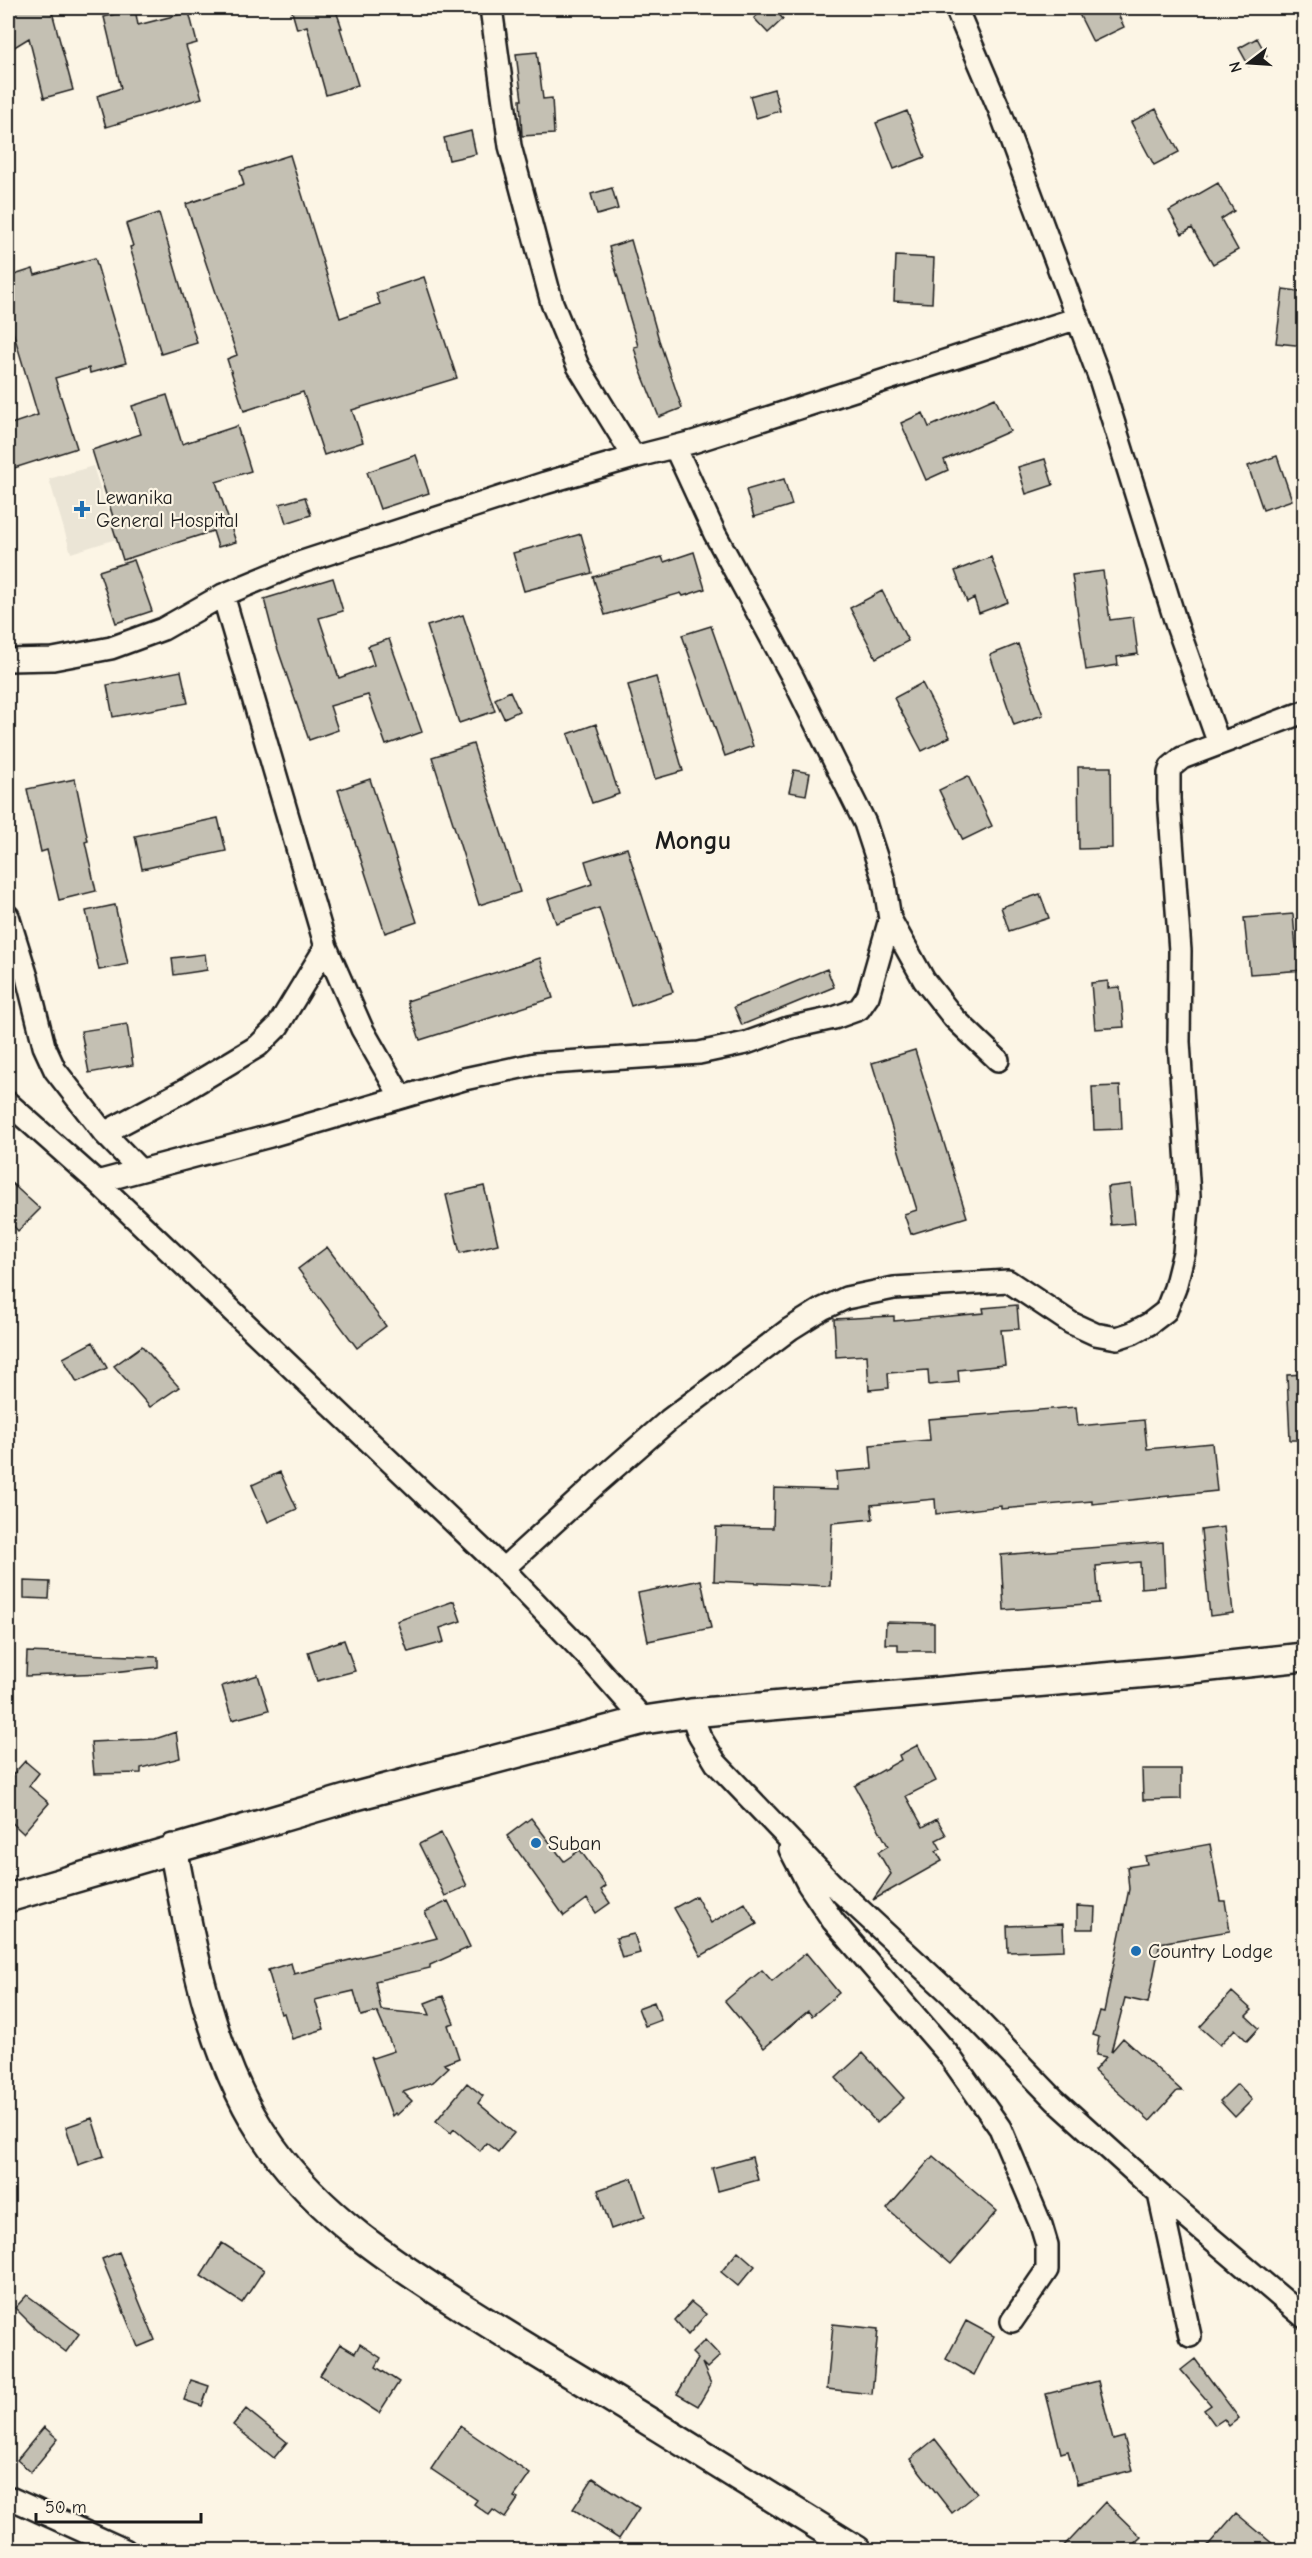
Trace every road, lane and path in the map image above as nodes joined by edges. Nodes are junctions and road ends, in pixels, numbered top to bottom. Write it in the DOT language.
graph roads {
  1 [pos="491,8"];
  2 [pos="956,8"];
  3 [pos="1078,318"];
  4 [pos="675,447"];
  5 [pos="634,457"];
  6 [pos="223,595"];
  7 [pos="8,660"];
  8 [pos="1305,712"];
  9 [pos="1220,744"];
  10 [pos="8,916"];
  11 [pos="890,919"];
  12 [pos="326,947"];
  13 [pos="998,1060"];
  14 [pos="401,1097"];
  15 [pos="8,1103"];
  16 [pos="104,1133"];
  17 [pos="139,1169"];
  18 [pos="98,1182"];
  19 [pos="504,1569"];
  20 [pos="1305,1657"];
  21 [pos="691,1713"];
  22 [pos="644,1720"];
  23 [pos="784,1834"];
  24 [pos="173,1848"];
  25 [pos="8,1898"];
  26 [pos="1159,2194"];
  27 [pos="1305,2317"];
  28 [pos="1011,2321"];
  29 [pos="1190,2336"];
  30 [pos="8,2497"];
  31 [pos="125,2550"];
  32 [pos="857,2550"];
  1 -- 5 [label="street"];
  2 -- 3 [label="street"];
  3 -- 4 [label="street"];
  3 -- 9 [label="street"];
  4 -- 5 [label="street"];
  4 -- 11 [label="street"];
  5 -- 6 [label="street"];
  6 -- 7 [label="street"];
  6 -- 12 [label="street"];
  8 -- 9 [label="street"];
  9 -- 19 [label="street"];
  10 -- 16 [label="street"];
  11 -- 13 [label="street"];
  11 -- 14 [label="street"];
  12 -- 14 [label="street"];
  12 -- 16 [label="street"];
  14 -- 17 [label="street"];
  15 -- 18 [label="street"];
  16 -- 17 [label="street"];
  17 -- 18 [label="street"];
  18 -- 19 [label="street"];
  19 -- 22 [label="street"];
  20 -- 21 [label="main road"];
  21 -- 22 [label="main road"];
  21 -- 23 [label="street"];
  22 -- 24 [label="main road"];
  23 -- 26 [label="street"];
  23 -- 28 [label="street"];
  24 -- 25 [label="main road"];
  24 -- 32 [label="main road"];
  26 -- 27 [label="street"];
  26 -- 29 [label="street"];
  30 -- 31 [label="street"];
}
